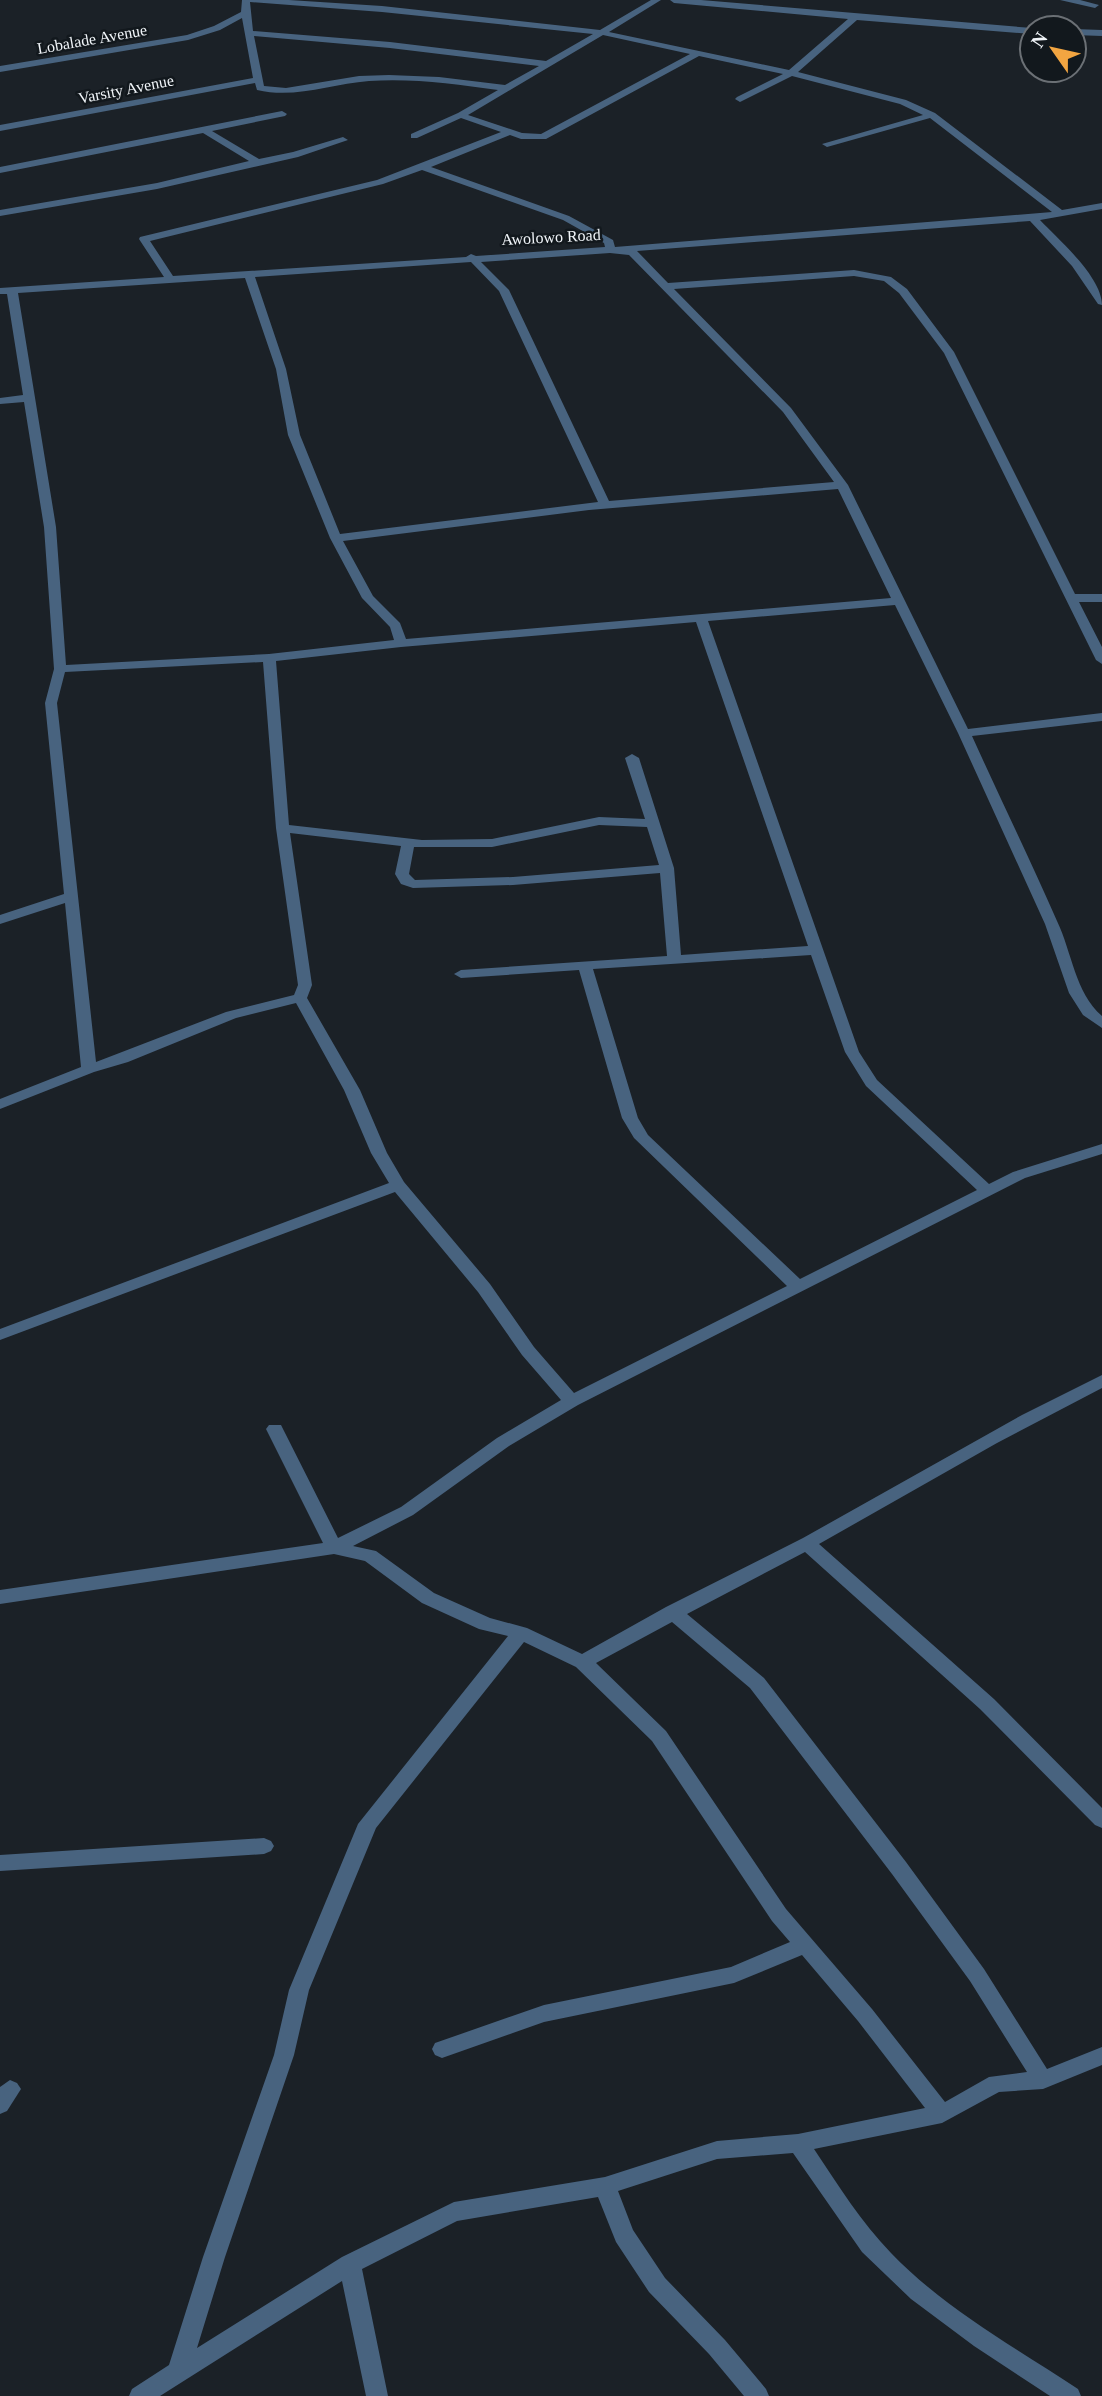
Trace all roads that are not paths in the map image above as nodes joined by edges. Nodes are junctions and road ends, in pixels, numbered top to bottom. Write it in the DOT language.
graph roads {
  1 [pos="246,0"];
  2 [pos="252,0"];
  3 [pos="657,0"];
  4 [pos="674,0"];
  5 [pos="1064,0"];
  6 [pos="1100,4"];
  7 [pos="245,13"];
  8 [pos="855,18"];
  9 [pos="1018,30"];
  10 [pos="599,32"];
  11 [pos="250,33"];
  12 [pos="700,52"];
  13 [pos="546,64"];
  14 [pos="0,69"];
  15 [pos="791,73"];
  16 [pos="257,80"];
  17 [pos="506,88"];
  18 [pos="740,99"];
  19 [pos="282,114"];
  20 [pos="461,115"];
  21 [pos="932,115"];
  22 [pos="0,128"];
  23 [pos="205,130"];
  24 [pos="509,132"];
  25 [pos="414,136"];
  26 [pos="343,140"];
  27 [pos="827,144"];
  28 [pos="257,162"];
  29 [pos="423,167"];
  30 [pos="0,170"];
  31 [pos="1102,206"];
  32 [pos="1059,212"];
  33 [pos="0,213"];
  34 [pos="1033,218"];
  35 [pos="610,250"];
  36 [pos="471,257"];
  37 [pos="249,274"];
  38 [pos="170,279"];
  39 [pos="667,286"];
  40 [pos="6,290"];
  41 [pos="1101,297"];
  42 [pos="30,398"];
  43 [pos="0,401"];
  44 [pos="842,485"];
  45 [pos="605,504"];
  46 [pos="336,538"];
  47 [pos="1072,598"];
  48 [pos="1102,598"];
  49 [pos="898,601"];
  50 [pos="701,617"];
  51 [pos="401,643"];
  52 [pos="269,658"];
  53 [pos="1102,660"];
  54 [pos="60,669"];
  55 [pos="1102,717"];
  56 [pos="964,733"];
  57 [pos="632,758"];
  58 [pos="654,823"];
  59 [pos="283,828"];
  60 [pos="408,844"];
  61 [pos="667,868"];
  62 [pos="72,896"];
  63 [pos="0,920"];
  64 [pos="815,950"];
  65 [pos="674,960"];
  66 [pos="585,966"];
  67 [pos="461,974"];
  68 [pos="300,998"];
  69 [pos="1102,1024"];
  70 [pos="89,1069"];
  71 [pos="0,1104"];
  72 [pos="1102,1149"];
  73 [pos="398,1185"];
  74 [pos="988,1191"];
  75 [pos="799,1288"];
  76 [pos="0,1335"];
  77 [pos="1102,1381"];
  78 [pos="572,1401"];
  79 [pos="275,1429"];
  80 [pos="806,1543"];
  81 [pos="334,1549"];
  82 [pos="0,1597"];
  83 [pos="672,1612"];
  84 [pos="521,1633"];
  85 [pos="583,1662"];
  86 [pos="1102,1820"];
  87 [pos="264,1846"];
  88 [pos="0,1863"];
  89 [pos="805,1945"];
  90 [pos="442,2049"];
  91 [pos="1102,2056"];
  92 [pos="1043,2080"];
  93 [pos="942,2114"];
  94 [pos="798,2143"];
  95 [pos="605,2186"];
  96 [pos="350,2264"];
  97 [pos="178,2370"];
  98 [pos="139,2396"];
  99 [pos="377,2396"];
  100 [pos="758,2396"];
  101 [pos="1069,2396"];
  1 -- 7 [label="street"];
  2 -- 10 [label="street"];
  3 -- 10 [label="street"];
  4 -- 8 [label="street"];
  5 -- 6 [label="street"];
  7 -- 11 [label="street"];
  7 -- 14 [label="street, Lobalade Avenue"];
  8 -- 9 [label="street"];
  8 -- 15 [label="street"];
  10 -- 12 [label="street"];
  10 -- 13 [label="street"];
  11 -- 13 [label="street"];
  11 -- 16 [label="street"];
  12 -- 15 [label="street"];
  12 -- 24 [label="street"];
  13 -- 17 [label="street"];
  15 -- 18 [label="street"];
  15 -- 21 [label="street"];
  16 -- 17 [label="street"];
  16 -- 22 [label="street, Varsity Avenue"];
  17 -- 20 [label="street"];
  19 -- 23 [label="street"];
  20 -- 24 [label="street"];
  20 -- 25 [label="street"];
  21 -- 27 [label="street"];
  21 -- 32 [label="street"];
  23 -- 28 [label="street"];
  23 -- 30 [label="street"];
  24 -- 29 [label="street"];
  26 -- 28 [label="street"];
  28 -- 33 [label="street"];
  29 -- 35 [label="street"];
  29 -- 38 [label="street"];
  31 -- 32 [label="street, Awolowo Road"];
  32 -- 34 [label="street, Awolowo Road"];
  34 -- 35 [label="street, Awolowo Road"];
  34 -- 41 [label="street"];
  35 -- 36 [label="street, Awolowo Road"];
  35 -- 39 [label="street"];
  36 -- 37 [label="street, Awolowo Road"];
  36 -- 45 [label="street"];
  37 -- 38 [label="street, Awolowo Road"];
  37 -- 46 [label="street"];
  38 -- 40 [label="street, Awolowo Road"];
  39 -- 44 [label="street"];
  39 -- 47 [label="street"];
  40 -- 42 [label="street"];
  42 -- 43 [label="street"];
  42 -- 54 [label="street"];
  44 -- 45 [label="street"];
  44 -- 49 [label="street"];
  45 -- 46 [label="street"];
  46 -- 51 [label="street"];
  47 -- 48 [label="street"];
  47 -- 53 [label="street"];
  49 -- 50 [label="street"];
  49 -- 56 [label="street"];
  50 -- 51 [label="street"];
  50 -- 64 [label="street"];
  51 -- 52 [label="street"];
  52 -- 54 [label="street"];
  52 -- 59 [label="street"];
  54 -- 62 [label="street"];
  55 -- 56 [label="street"];
  56 -- 69 [label="street"];
  57 -- 58 [label="street"];
  58 -- 60 [label="street"];
  58 -- 61 [label="street"];
  59 -- 60 [label="street"];
  59 -- 68 [label="street"];
  60 -- 61 [label="street"];
  61 -- 65 [label="street"];
  62 -- 63 [label="street"];
  62 -- 70 [label="street"];
  64 -- 65 [label="street"];
  64 -- 74 [label="street"];
  65 -- 66 [label="street"];
  66 -- 67 [label="street"];
  66 -- 75 [label="street"];
  68 -- 70 [label="street"];
  68 -- 73 [label="street"];
  70 -- 71 [label="street"];
  72 -- 74 [label="street"];
  73 -- 76 [label="street"];
  73 -- 78 [label="street"];
  74 -- 75 [label="street"];
  75 -- 78 [label="street"];
  77 -- 80 [label="street"];
  78 -- 81 [label="street"];
  79 -- 81 [label="street"];
  80 -- 83 [label="street"];
  80 -- 86 [label="street"];
  81 -- 82 [label="street"];
  81 -- 84 [label="street"];
  83 -- 85 [label="street"];
  83 -- 92 [label="street"];
  84 -- 85 [label="street"];
  84 -- 97 [label="street"];
  85 -- 89 [label="street"];
  87 -- 88 [label="street"];
  89 -- 90 [label="street"];
  89 -- 93 [label="street"];
  91 -- 92 [label="street"];
  92 -- 93 [label="street"];
  93 -- 94 [label="street"];
  94 -- 95 [label="street"];
  94 -- 101 [label="street"];
  95 -- 96 [label="street"];
  95 -- 100 [label="street"];
  96 -- 97 [label="street"];
  96 -- 99 [label="street"];
  97 -- 98 [label="street"];
}
